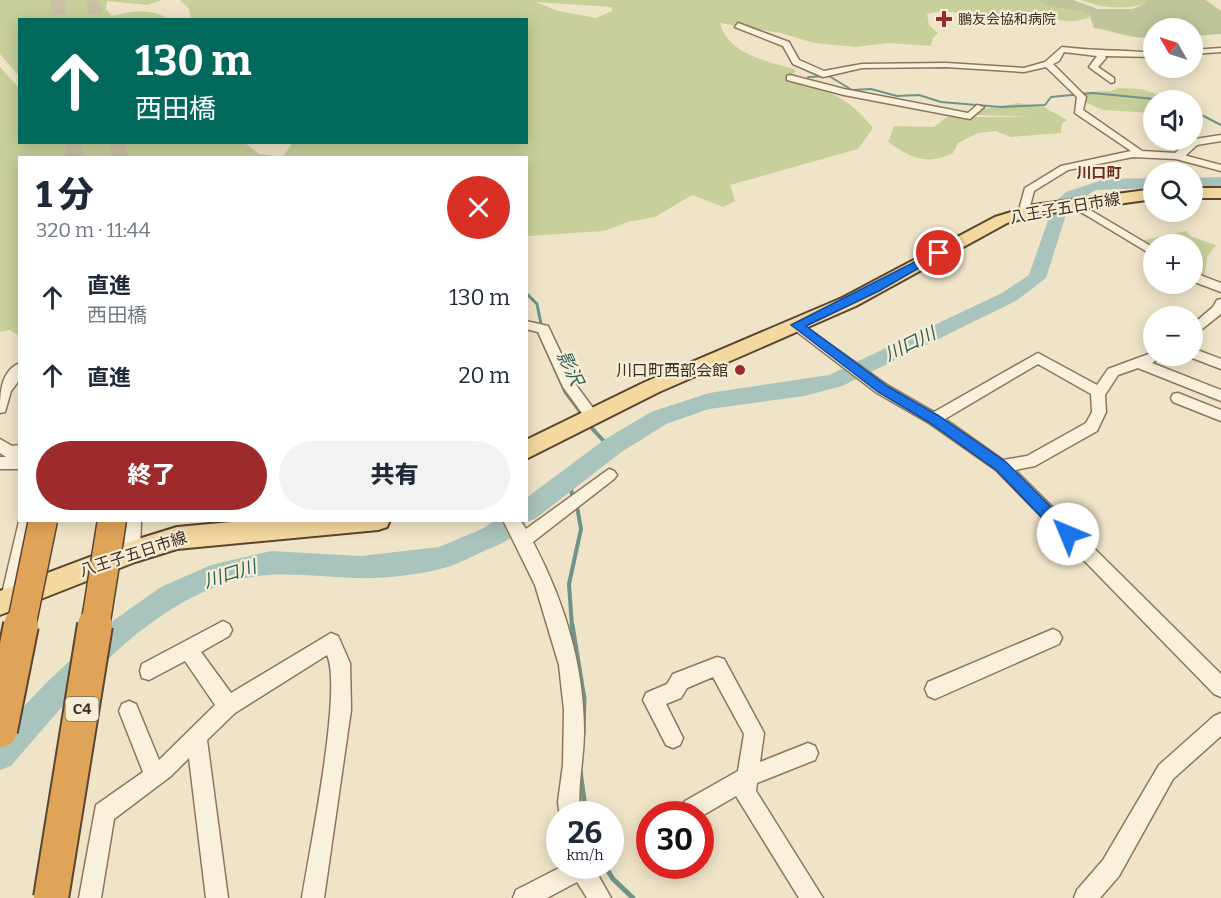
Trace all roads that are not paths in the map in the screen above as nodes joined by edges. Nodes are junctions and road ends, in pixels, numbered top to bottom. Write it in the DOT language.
graph roads {
  1 [pos="738,25"];
  2 [pos="1221,50"];
  3 [pos="1203,51"];
  4 [pos="1100,54"];
  5 [pos="1143,54"];
  6 [pos="1048,64"];
  7 [pos="790,78"];
  8 [pos="1111,80"];
  9 [pos="980,107"];
  10 [pos="1221,138"];
  11 [pos="1137,151"];
  12 [pos="1178,156"];
  13 [pos="1221,168"];
  14 [pos="1203,193"];
  15 [pos="1221,193"];
  16 [pos="1143,195"];
  17 [pos="1075,204"];
  18 [pos="1031,211"];
  19 [pos="1143,246"];
  20 [pos="1203,281"];
  21 [pos="1221,288"];
  22 [pos="1221,303"];
  23 [pos="1203,323"];
  24 [pos="797,325"];
  25 [pos="534,326"];
  26 [pos="1203,357"];
  27 [pos="1143,361"];
  28 [pos="1139,363"];
  29 [pos="1221,364"];
  30 [pos="18,371"];
  31 [pos="1099,392"];
  32 [pos="1221,397"];
  33 [pos="1178,398"];
  34 [pos="0,408"];
  35 [pos="1219,415"];
  36 [pos="586,419"];
  37 [pos="934,419"];
  38 [pos="0,445"];
  39 [pos="528,449"];
  40 [pos="18,451"];
  41 [pos="0,463"];
  42 [pos="18,463"];
  43 [pos="1001,466"];
  44 [pos="609,475"];
  45 [pos="25,522"];
  46 [pos="43,522"];
  47 [pos="112,522"];
  48 [pos="133,522"];
  49 [pos="353,522"];
  50 [pos="519,531"];
  51 [pos="132,552"];
  52 [pos="5,601"];
  53 [pos="223,630"];
  54 [pos="1053,638"];
  55 [pos="188,650"];
  56 [pos="149,671"];
  57 [pos="1221,687"];
  58 [pos="935,689"];
  59 [pos="228,706"];
  60 [pos="129,711"];
  61 [pos="1221,723"];
  62 [pos="0,730"];
  63 [pos="197,738"];
  64 [pos="673,738"];
  65 [pos="808,753"];
  66 [pos="155,776"];
  67 [pos="747,777"];
  68 [pos="567,801"];
  69 [pos="706,801"];
  70 [pos="559,879"];
  71 [pos="588,879"];
  72 [pos="51,898"];
  73 [pos="90,898"];
  74 [pos="217,898"];
  75 [pos="313,898"];
  76 [pos="524,898"];
  77 [pos="600,898"];
  78 [pos="812,898"];
  79 [pos="1085,898"];
  1 -- 6 [label="street"];
  2 -- 3 [label="street"];
  4 -- 5 [label="street"];
  4 -- 6 [label="street"];
  4 -- 8 [label="street"];
  6 -- 11 [label="street"];
  7 -- 9 [label="street"];
  10 -- 12 [label="street"];
  11 -- 12 [label="street"];
  11 -- 18 [label="street"];
  12 -- 13 [label="street"];
  14 -- 15 [label="main road"];
  16 -- 17 [label="main road, 八王子五日市線"];
  17 -- 18 [label="main road, 八王子五日市線"];
  17 -- 19 [label="street"];
  18 -- 24 [label="main road, 八王子五日市線"];
  20 -- 21 [label="street"];
  22 -- 23 [label="street"];
  24 -- 36 [label="main road, 八王子五日市線"];
  24 -- 37 [label="street"];
  25 -- 36 [label="street"];
  26 -- 29 [label="street"];
  27 -- 28 [label="street"];
  28 -- 31 [label="street"];
  28 -- 32 [label="street"];
  30 -- 34 [label="street"];
  31 -- 37 [label="street"];
  31 -- 43 [label="street"];
  32 -- 35 [label="street"];
  33 -- 35 [label="street"];
  36 -- 39 [label="main road, 八王子五日市線"];
  37 -- 43 [label="street"];
  38 -- 40 [label="street"];
  41 -- 42 [label="street"];
  43 -- 57 [label="street"];
  44 -- 50 [label="street"];
  45 -- 52 [label="street"];
  46 -- 62 [label="highway, bridge"];
  47 -- 72 [label="highway, C4, bridge"];
  48 -- 51 [label="street"];
  49 -- 51 [label="main road, 八王子五日市線"];
  50 -- 68 [label="street"];
  51 -- 52 [label="main road, 八王子五日市線"];
  53 -- 55 [label="street"];
  54 -- 58 [label="street"];
  55 -- 56 [label="street"];
  55 -- 59 [label="street"];
  59 -- 63 [label="street"];
  59 -- 75 [label="street"];
  60 -- 66 [label="street"];
  61 -- 79 [label="street"];
  63 -- 66 [label="street"];
  63 -- 74 [label="street"];
  64 -- 67 [label="street"];
  65 -- 67 [label="street"];
  66 -- 73 [label="street"];
  67 -- 69 [label="street"];
  67 -- 78 [label="street"];
  70 -- 76 [label="street"];
  71 -- 77 [label="street"];
}
